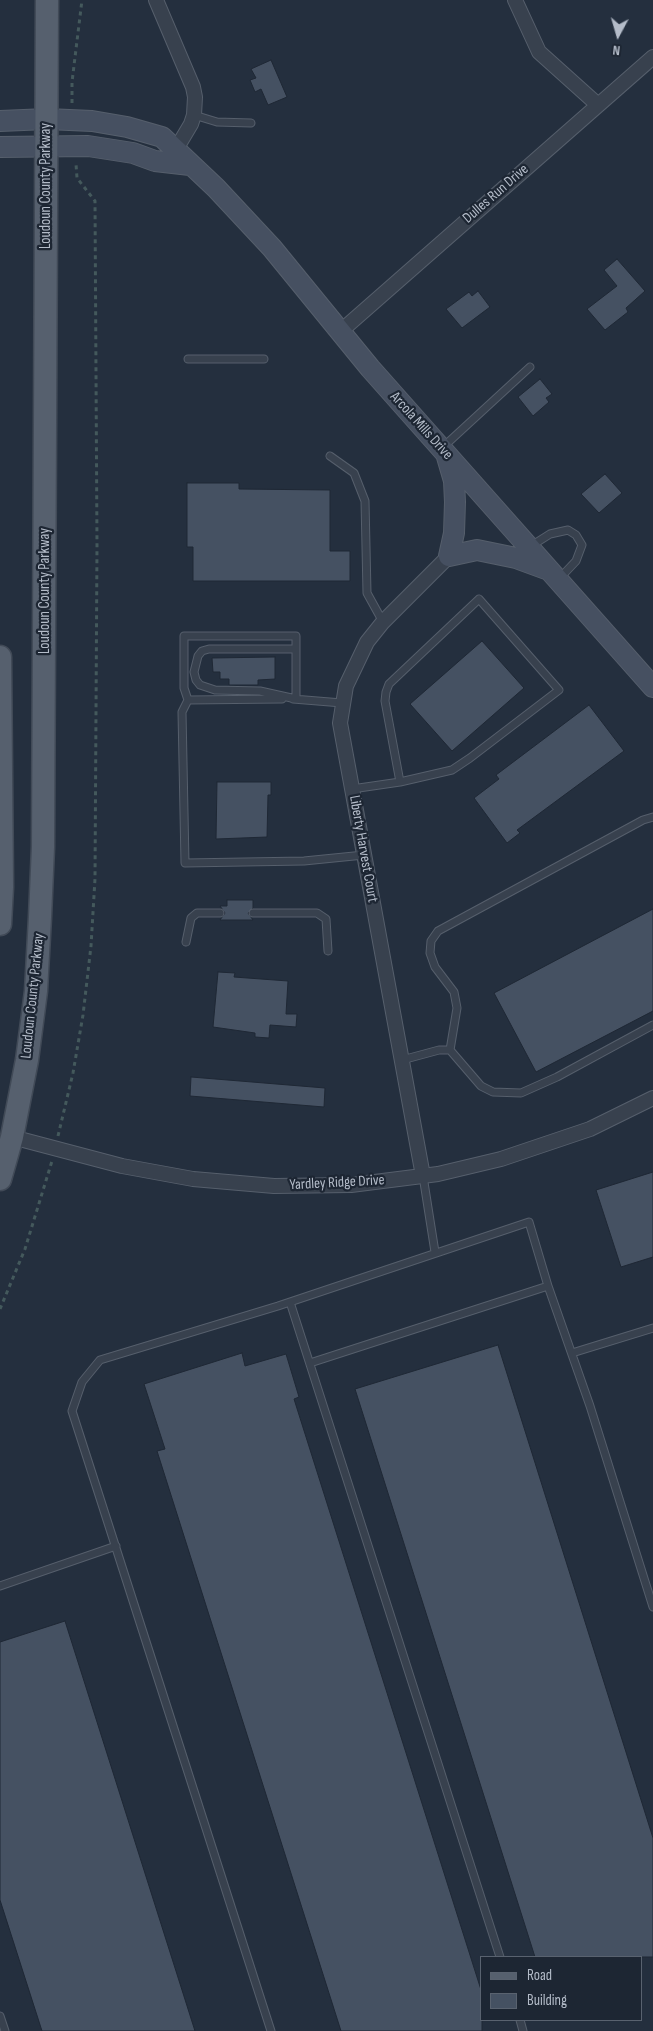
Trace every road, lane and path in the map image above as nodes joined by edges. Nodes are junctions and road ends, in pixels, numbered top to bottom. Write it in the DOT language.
graph roads {
  1 [pos="47,0"];
  2 [pos="82,0"];
  3 [pos="156,0"];
  4 [pos="515,0"];
  5 [pos="653,57"];
  6 [pos="598,106"];
  7 [pos="194,115"];
  8 [pos="47,119"];
  9 [pos="72,120"];
  10 [pos="0,121"];
  11 [pos="250,123"];
  12 [pos="74,146"];
  13 [pos="0,147"];
  14 [pos="47,147"];
  15 [pos="172,156"];
  16 [pos="341,331"];
  17 [pos="188,359"];
  18 [pos="264,359"];
  19 [pos="530,367"];
  20 [pos="443,451"];
  21 [pos="330,456"];
  22 [pos="528,547"];
  23 [pos="449,556"];
  24 [pos="553,575"];
  25 [pos="383,622"];
  26 [pos="296,648"];
  27 [pos="0,657"];
  28 [pos="653,686"];
  29 [pos="296,699"];
  30 [pos="188,700"];
  31 [pos="342,703"];
  32 [pos="400,782"];
  33 [pos="352,789"];
  34 [pos="653,818"];
  35 [pos="364,855"];
  36 [pos="220,913"];
  37 [pos="253,913"];
  38 [pos="0,924"];
  39 [pos="186,942"];
  40 [pos="328,951"];
  41 [pos="653,1025"];
  42 [pos="450,1050"];
  43 [pos="402,1060"];
  44 [pos="653,1098"];
  45 [pos="6,1133"];
  46 [pos="55,1148"];
  47 [pos="423,1176"];
  48 [pos="0,1178"];
  49 [pos="435,1252"];
  50 [pos="548,1286"];
  51 [pos="290,1302"];
  52 [pos="0,1309"];
  53 [pos="653,1328"];
  54 [pos="572,1353"];
  55 [pos="310,1363"];
  56 [pos="116,1546"];
  57 [pos="0,1586"];
  58 [pos="653,1607"];
  59 [pos="500,1956"];
  60 [pos="0,2016"];
  61 [pos="5,2031"];
  62 [pos="271,2031"];
  1 -- 8 [label="main road, Loudoun County Parkway"];
  2 -- 9 [label="path"];
  3 -- 7 [label="street"];
  4 -- 6 [label="street"];
  5 -- 6 [label="street, Dulles Run Drive"];
  6 -- 16 [label="street, Dulles Run Drive"];
  7 -- 11 [label="lane"];
  7 -- 15 [label="street"];
  8 -- 9 [label="street, Arcola Mills Drive"];
  8 -- 10 [label="street, Arcola Mills Drive"];
  8 -- 14 [label="main road, Loudoun County Parkway"];
  9 -- 15 [label="street, Arcola Mills Drive"];
  12 -- 14 [label="street, Arcola Mills Drive"];
  12 -- 15 [label="street, Arcola Mills Drive"];
  12 -- 46 [label="path"];
  13 -- 14 [label="street, Arcola Mills Drive"];
  14 -- 45 [label="main road, Loudoun County Parkway"];
  15 -- 16 [label="street, Arcola Mills Drive"];
  16 -- 20 [label="street, Arcola Mills Drive"];
  17 -- 18 [label="lane"];
  19 -- 20 [label="lane"];
  20 -- 22 [label="street, Arcola Mills Drive"];
  20 -- 23 [label="street"];
  21 -- 25 [label="lane"];
  22 -- 24 [label="street, Arcola Mills Drive"];
  22 -- 24 [label="lane"];
  23 -- 24 [label="street"];
  23 -- 25 [label="street, Liberty Harvest Court"];
  24 -- 28 [label="street, Arcola Mills Drive"];
  25 -- 31 [label="street, Liberty Harvest Court"];
  26 -- 29 [label="lane"];
  26 -- 29 [label="lane"];
  26 -- 30 [label="lane"];
  27 -- 38 [label="main road"];
  29 -- 30 [label="lane"];
  29 -- 31 [label="lane"];
  30 -- 35 [label="lane"];
  31 -- 33 [label="street, Liberty Harvest Court"];
  32 -- 32 [label="lane"];
  32 -- 33 [label="lane"];
  33 -- 35 [label="street, Liberty Harvest Court"];
  34 -- 42 [label="lane"];
  35 -- 43 [label="street, Liberty Harvest Court"];
  36 -- 39 [label="lane"];
  37 -- 40 [label="lane"];
  41 -- 42 [label="lane"];
  42 -- 43 [label="lane"];
  43 -- 47 [label="street, Liberty Harvest Court"];
  44 -- 47 [label="street, Yardley Ridge Drive"];
  45 -- 46 [label="street, Yardley Ridge Drive"];
  45 -- 48 [label="main road, Loudoun County Parkway"];
  46 -- 47 [label="street, Yardley Ridge Drive"];
  46 -- 52 [label="path"];
  47 -- 49 [label="lane"];
  49 -- 50 [label="lane"];
  49 -- 51 [label="lane"];
  50 -- 54 [label="lane"];
  50 -- 55 [label="lane"];
  51 -- 55 [label="lane"];
  51 -- 56 [label="lane"];
  53 -- 54 [label="lane"];
  54 -- 58 [label="lane"];
  55 -- 59 [label="lane"];
  56 -- 57 [label="lane"];
  56 -- 62 [label="lane"];
  60 -- 61 [label="lane"];
}
